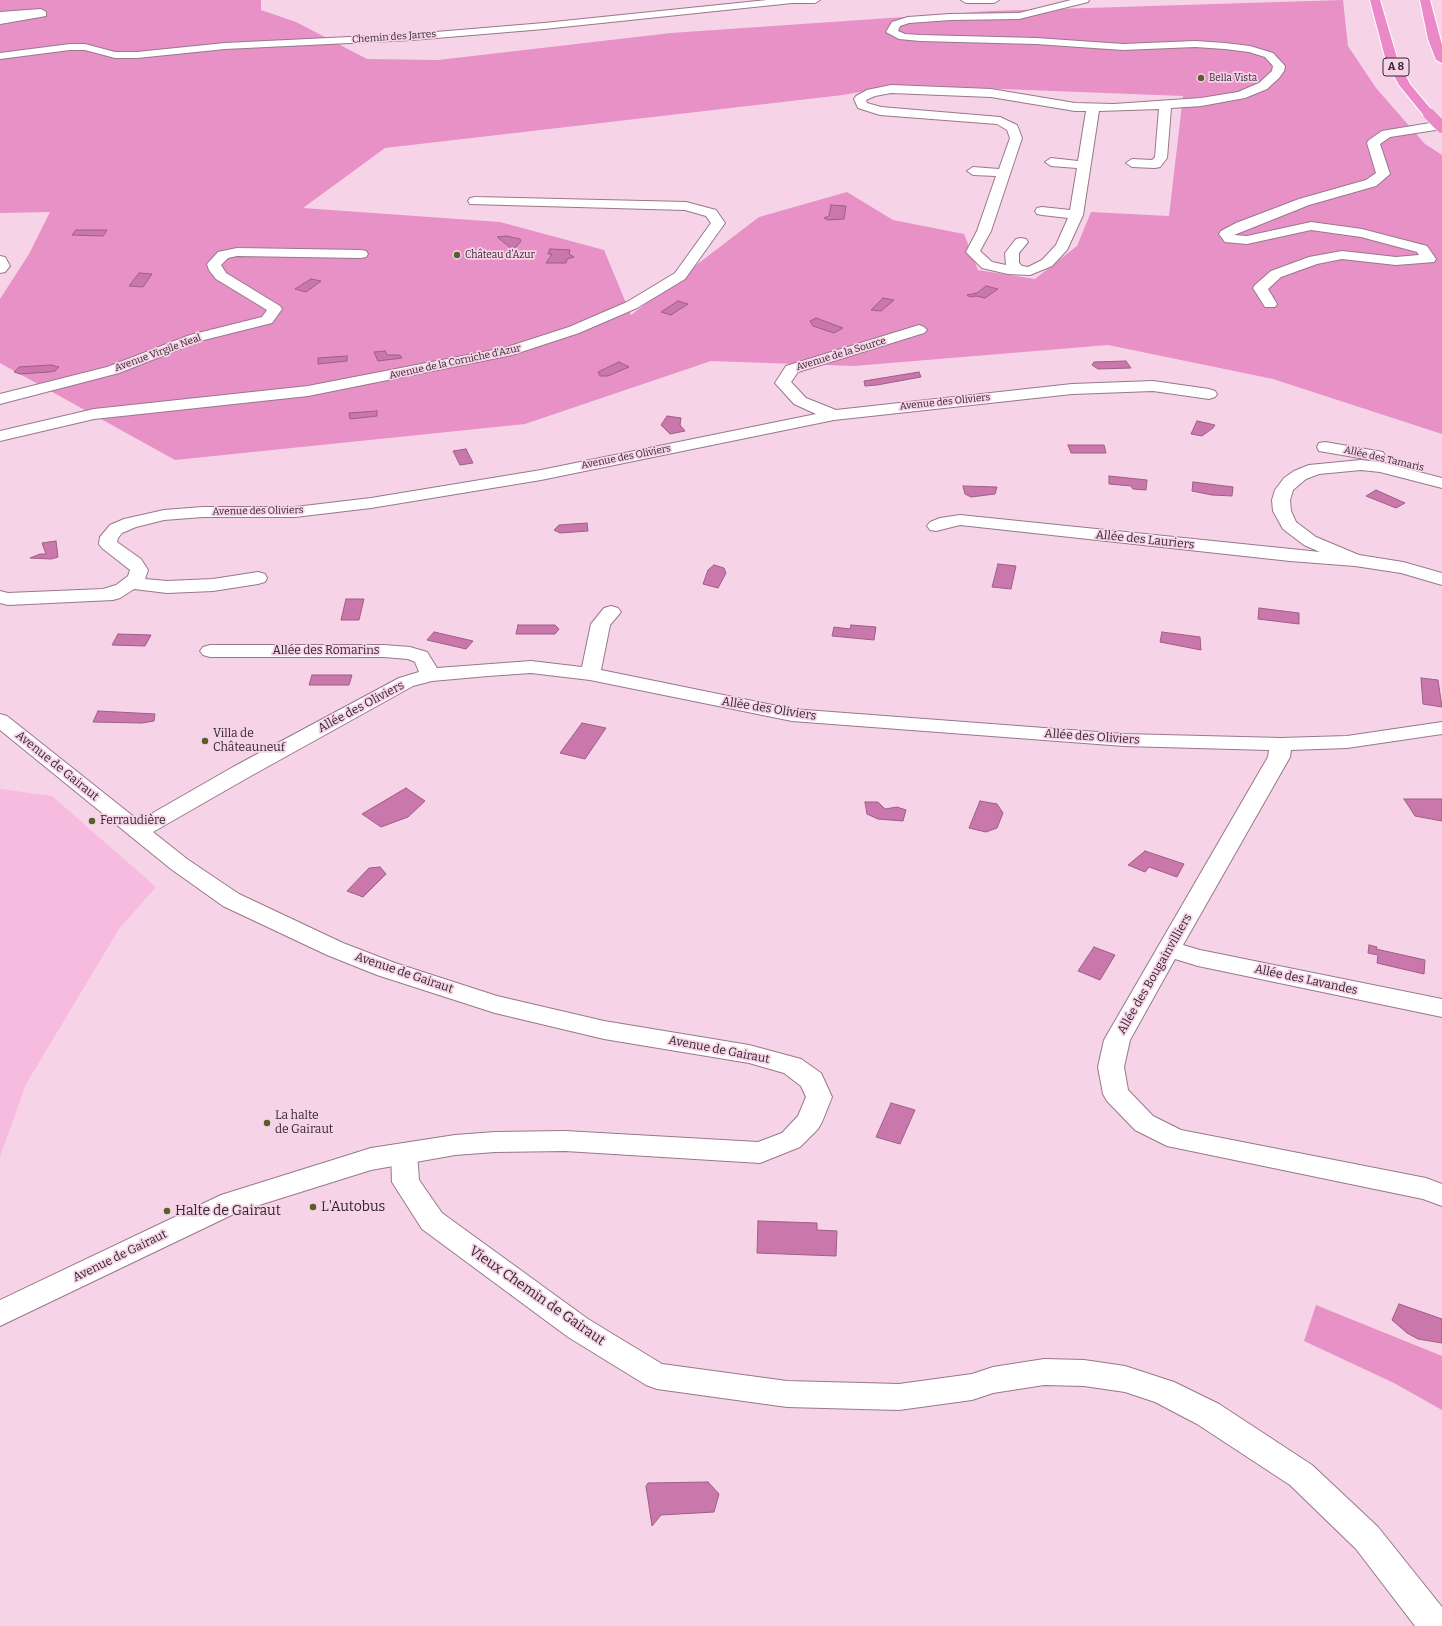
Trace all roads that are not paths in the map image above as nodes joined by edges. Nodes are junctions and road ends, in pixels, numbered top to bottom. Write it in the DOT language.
graph roads {
  1 [pos="771,0"];
  2 [pos="815,0"];
  3 [pos="966,0"];
  4 [pos="994,0"];
  5 [pos="1084,0"];
  6 [pos="1375,0"];
  7 [pos="1425,0"];
  8 [pos="788,1"];
  9 [pos="20,2"];
  10 [pos="0,5"];
  11 [pos="0,14"];
  12 [pos="0,21"];
  13 [pos="0,56"];
  14 [pos="1442,60"];
  15 [pos="1165,104"];
  16 [pos="1093,108"];
  17 [pos="1442,126"];
  18 [pos="1051,162"];
  19 [pos="1132,163"];
  20 [pos="1084,165"];
  21 [pos="973,171"];
  22 [pos="1004,173"];
  23 [pos="475,201"];
  24 [pos="1042,211"];
  25 [pos="1076,215"];
  26 [pos="1021,242"];
  27 [pos="361,254"];
  28 [pos="0,260"];
  29 [pos="0,269"];
  30 [pos="1018,270"];
  31 [pos="1270,304"];
  32 [pos="919,330"];
  33 [pos="1209,394"];
  34 [pos="0,399"];
  35 [pos="834,415"];
  36 [pos="0,436"];
  37 [pos="1326,447"];
  38 [pos="1442,473"];
  39 [pos="1442,483"];
  40 [pos="936,526"];
  41 [pos="1355,560"];
  42 [pos="258,578"];
  43 [pos="1442,579"];
  44 [pos="131,583"];
  45 [pos="0,597"];
  46 [pos="611,612"];
  47 [pos="210,651"];
  48 [pos="590,674"];
  49 [pos="430,675"];
  50 [pos="0,720"];
  51 [pos="1442,728"];
  52 [pos="1281,744"];
  53 [pos="138,831"];
  54 [pos="1170,949"];
  55 [pos="1442,1008"];
  56 [pos="404,1153"];
  57 [pos="1442,1194"];
  58 [pos="0,1314"];
  59 [pos="1436,1626"];
  1 -- 8 [label="street"];
  2 -- 8 [label="street"];
  3 -- 4 [label="street"];
  5 -- 15 [label="street"];
  6 -- 17 [label="highway, A 8, bridge"];
  7 -- 14 [label="highway"];
  8 -- 13 [label="street, Chemin des Jarres"];
  9 -- 10 [label="street"];
  11 -- 12 [label="street"];
  15 -- 16 [label="street"];
  15 -- 19 [label="street"];
  16 -- 20 [label="street"];
  16 -- 22 [label="street"];
  17 -- 31 [label="street"];
  18 -- 20 [label="street"];
  20 -- 25 [label="street"];
  21 -- 22 [label="street"];
  22 -- 30 [label="street"];
  23 -- 36 [label="street, Avenue de la Corniche d'Azur"];
  24 -- 25 [label="street"];
  25 -- 30 [label="street"];
  26 -- 30 [label="street"];
  27 -- 34 [label="street, Avenue Virgile Neal"];
  28 -- 29 [label="street"];
  32 -- 35 [label="street, Avenue de la Source"];
  33 -- 35 [label="street, Avenue des Oliviers"];
  35 -- 44 [label="street, Avenue des Oliviers"];
  37 -- 38 [label="street, Allée des Tamaris"];
  39 -- 41 [label="street"];
  40 -- 41 [label="street, Allée des Lauriers"];
  41 -- 43 [label="street"];
  42 -- 44 [label="street"];
  44 -- 45 [label="street"];
  46 -- 48 [label="street"];
  47 -- 49 [label="street, Allée des Romarins"];
  48 -- 49 [label="street, Allée des Oliviers"];
  48 -- 52 [label="street, Allée des Oliviers"];
  49 -- 53 [label="street, Allée des Oliviers"];
  50 -- 53 [label="street, Avenue de Gairaut"];
  51 -- 52 [label="street, Allée des Oliviers"];
  52 -- 54 [label="street, Allée des Bougainvilliers"];
  53 -- 56 [label="street, Avenue de Gairaut"];
  54 -- 55 [label="street, Allée des Lavandes"];
  54 -- 57 [label="street, Allée des Bougainvilliers"];
  56 -- 58 [label="street, Avenue de Gairaut"];
  56 -- 59 [label="street, Vieux Chemin de Gairaut"];
}
